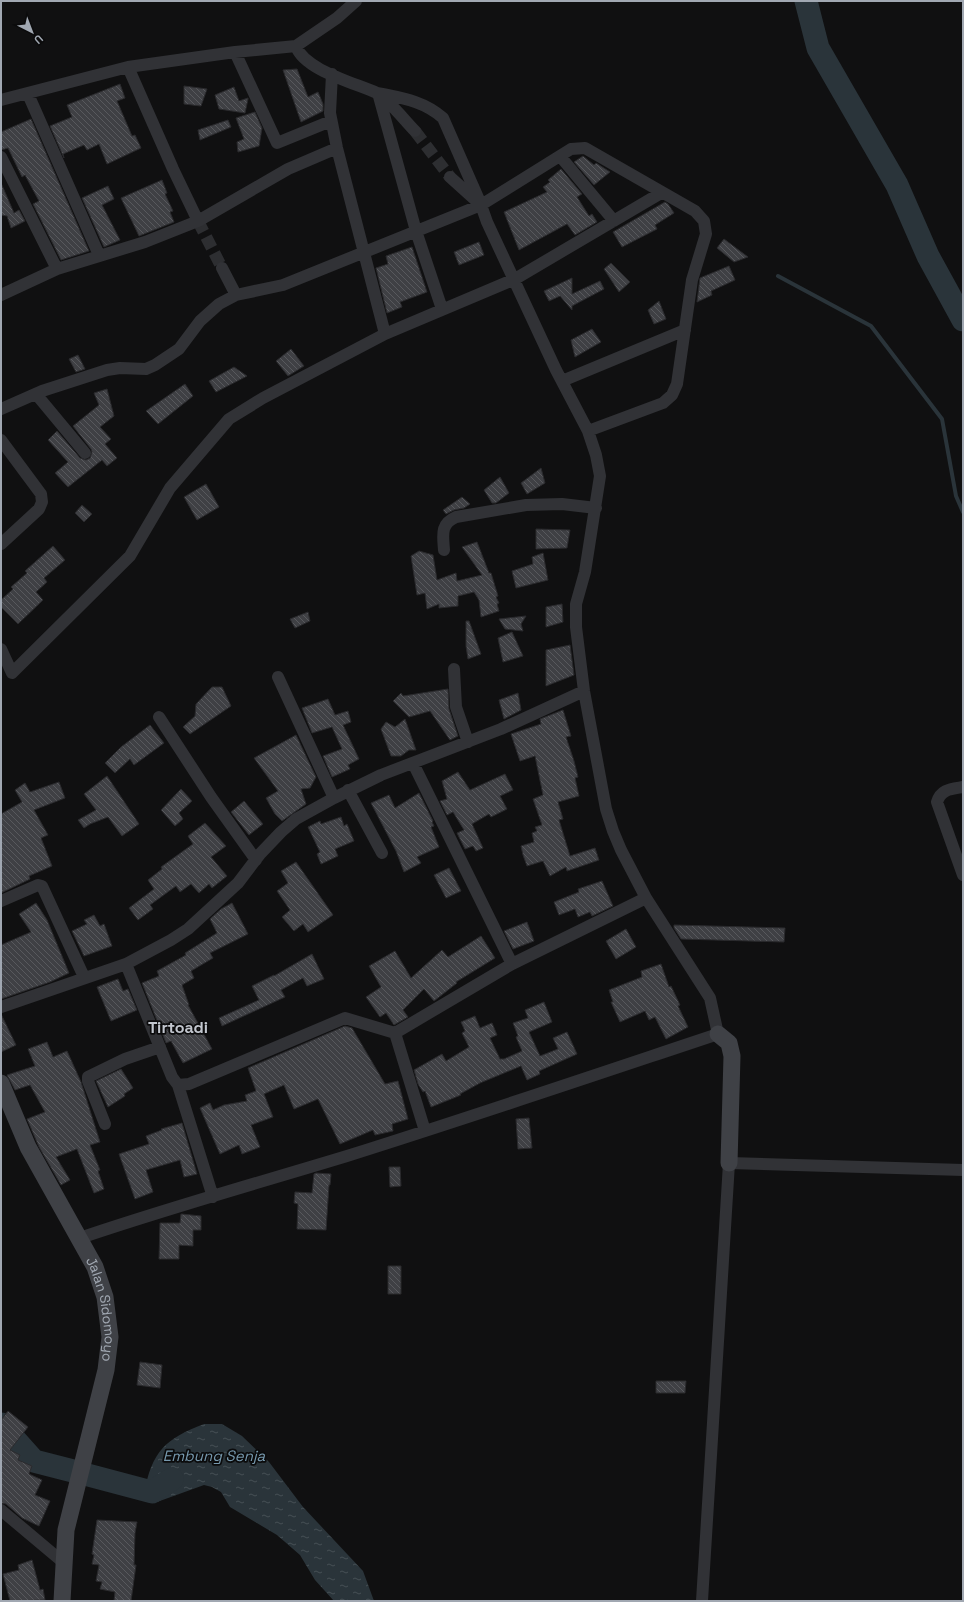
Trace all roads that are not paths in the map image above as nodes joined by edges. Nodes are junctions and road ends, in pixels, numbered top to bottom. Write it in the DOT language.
graph roads {
  1 [pos="356,1"];
  2 [pos="296,46"];
  3 [pos="235,52"];
  4 [pos="128,67"];
  5 [pos="332,74"];
  6 [pos="378,93"];
  7 [pos="28,94"];
  8 [pos="1,100"];
  9 [pos="331,121"];
  10 [pos="414,131"];
  11 [pos="337,148"];
  12 [pos="1,156"];
  13 [pos="560,156"];
  14 [pos="450,176"];
  15 [pos="661,193"];
  16 [pos="481,205"];
  17 [pos="198,221"];
  18 [pos="614,221"];
  19 [pos="416,230"];
  20 [pos="364,252"];
  21 [pos="100,255"];
  22 [pos="222,268"];
  23 [pos="57,269"];
  24 [pos="515,279"];
  25 [pos="1,295"];
  26 [pos="236,295"];
  27 [pos="442,309"];
  28 [pos="685,330"];
  29 [pos="385,334"];
  30 [pos="562,381"];
  31 [pos="36,394"];
  32 [pos="1,409"];
  33 [pos="588,430"];
  34 [pos="1,440"];
  35 [pos="85,453"];
  36 [pos="596,508"];
  37 [pos="1,544"];
  38 [pos="444,550"];
  39 [pos="1,648"];
  40 [pos="454,669"];
  41 [pos="278,677"];
  42 [pos="584,692"];
  43 [pos="159,717"];
  44 [pos="468,742"];
  45 [pos="413,763"];
  46 [pos="963,787"];
  47 [pos="348,790"];
  48 [pos="334,798"];
  49 [pos="382,853"];
  50 [pos="256,860"];
  51 [pos="963,875"];
  52 [pos="646,898"];
  53 [pos="1,901"];
  54 [pos="126,964"];
  55 [pos="512,964"];
  56 [pos="84,977"];
  57 [pos="1,1006"];
  58 [pos="395,1032"];
  59 [pos="718,1034"];
  60 [pos="160,1047"];
  61 [pos="1,1083"];
  62 [pos="178,1085"];
  63 [pos="105,1124"];
  64 [pos="425,1131"];
  65 [pos="728,1164"];
  66 [pos="963,1170"];
  67 [pos="213,1197"];
  68 [pos="80,1238"];
  69 [pos="1,1510"];
  70 [pos="64,1563"];
  71 [pos="62,1601"];
  72 [pos="702,1601"];
  1 -- 2 [label="street"];
  2 -- 3 [label="street"];
  2 -- 5 [label="street"];
  3 -- 4 [label="street"];
  3 -- 9 [label="street"];
  4 -- 7 [label="street"];
  4 -- 17 [label="street"];
  5 -- 6 [label="street"];
  5 -- 9 [label="street"];
  6 -- 10 [label="street"];
  6 -- 16 [label="street"];
  6 -- 19 [label="street"];
  7 -- 8 [label="street"];
  7 -- 21 [label="street"];
  9 -- 11 [label="street"];
  11 -- 17 [label="street"];
  11 -- 20 [label="street"];
  12 -- 23 [label="street"];
  13 -- 15 [label="street"];
  13 -- 16 [label="street"];
  13 -- 18 [label="street"];
  14 -- 16 [label="street"];
  15 -- 18 [label="street"];
  15 -- 28 [label="street"];
  16 -- 19 [label="street"];
  16 -- 24 [label="street"];
  17 -- 21 [label="street"];
  18 -- 24 [label="street"];
  19 -- 20 [label="street"];
  19 -- 27 [label="street"];
  20 -- 26 [label="street"];
  20 -- 29 [label="street"];
  21 -- 23 [label="street"];
  22 -- 26 [label="street"];
  23 -- 25 [label="street"];
  24 -- 27 [label="street"];
  24 -- 30 [label="street"];
  26 -- 31 [label="street"];
  27 -- 29 [label="street"];
  28 -- 30 [label="street"];
  28 -- 33 [label="street"];
  29 -- 39 [label="street"];
  30 -- 33 [label="street"];
  31 -- 32 [label="street"];
  31 -- 35 [label="street"];
  33 -- 36 [label="street"];
  34 -- 37 [label="street"];
  36 -- 38 [label="street"];
  36 -- 42 [label="street"];
  40 -- 44 [label="street"];
  41 -- 48 [label="street"];
  42 -- 44 [label="street"];
  42 -- 52 [label="street"];
  43 -- 50 [label="street"];
  44 -- 45 [label="street"];
  45 -- 47 [label="street"];
  45 -- 55 [label="street"];
  46 -- 51 [label="street"];
  47 -- 48 [label="street"];
  47 -- 49 [label="street"];
  48 -- 50 [label="street"];
  50 -- 54 [label="street"];
  52 -- 55 [label="street"];
  52 -- 59 [label="street"];
  53 -- 56 [label="street"];
  54 -- 56 [label="street"];
  54 -- 60 [label="street"];
  55 -- 58 [label="street"];
  56 -- 57 [label="street"];
  58 -- 62 [label="street"];
  58 -- 64 [label="street"];
  59 -- 64 [label="street"];
  59 -- 65 [label="main road"];
  60 -- 62 [label="street"];
  60 -- 63 [label="street"];
  61 -- 68 [label="main road, Jalan Sidomoyo"];
  62 -- 67 [label="street"];
  64 -- 67 [label="street"];
  65 -- 66 [label="street"];
  65 -- 72 [label="street"];
  67 -- 68 [label="street"];
  68 -- 70 [label="main road, Jalan Sidomoyo"];
  69 -- 70 [label="street"];
  70 -- 71 [label="main road, Jalan Sidomoyo"];
}
